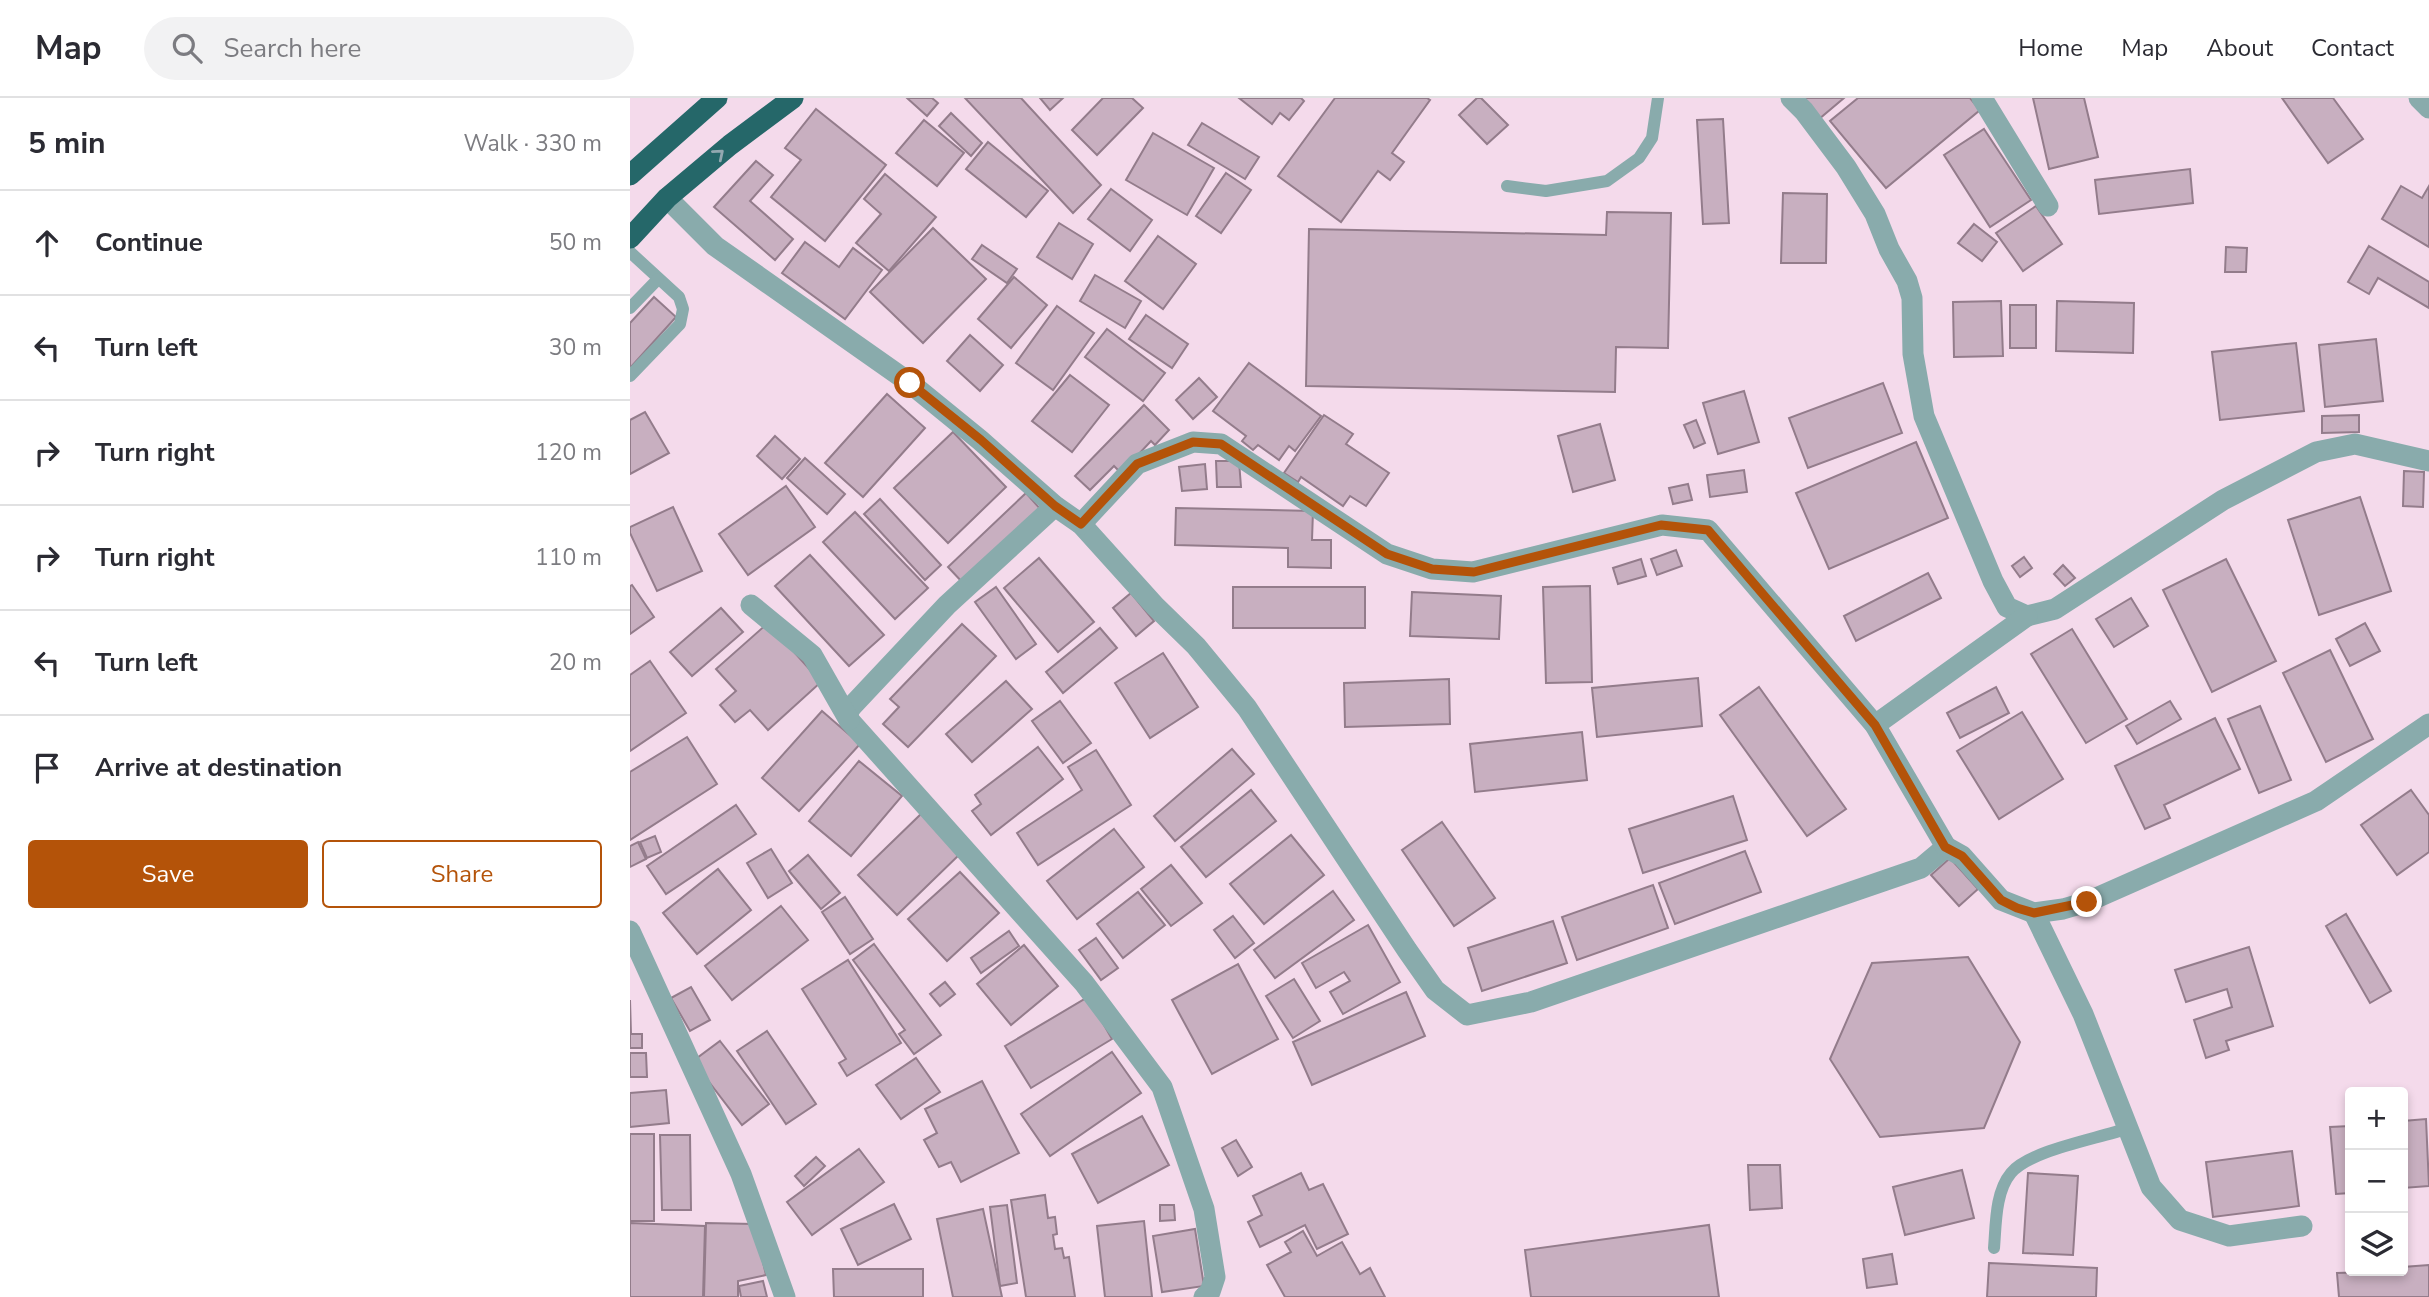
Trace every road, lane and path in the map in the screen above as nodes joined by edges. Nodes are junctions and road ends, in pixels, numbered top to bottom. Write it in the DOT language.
graph roads {
  1 [pos="718,98"];
  2 [pos="793,98"];
  3 [pos="1658,98"];
  4 [pos="1791,98"];
  5 [pos="1982,98"];
  6 [pos="2419,98"];
  7 [pos="2429,108"];
  8 [pos="630,175"];
  9 [pos="1507,186"];
  10 [pos="667,198"];
  11 [pos="2048,206"];
  12 [pos="630,238"];
  13 [pos="630,252"];
  14 [pos="659,279"];
  15 [pos="630,308"];
  16 [pos="630,376"];
  17 [pos="2429,461"];
  18 [pos="1055,506"];
  19 [pos="1081,524"];
  20 [pos="751,605"];
  21 [pos="2027,616"];
  22 [pos="849,720"];
  23 [pos="2429,724"];
  24 [pos="1875,725"];
  25 [pos="1945,847"];
  26 [pos="2034,913"];
  27 [pos="630,932"];
  28 [pos="2128,1128"];
  29 [pos="2302,1226"];
  30 [pos="1994,1248"];
  31 [pos="785,1297"];
  32 [pos="1204,1297"];
  1 -- 8 [label="highway"];
  10 -- 2 [label="highway, one-way"];
  3 -- 9 [label="lane"];
  4 -- 21 [label="street"];
  5 -- 11 [label="street"];
  6 -- 7 [label="street"];
  10 -- 12 [label="highway"];
  10 -- 18 [label="street"];
  13 -- 14 [label="lane"];
  14 -- 15 [label="lane"];
  14 -- 16 [label="lane"];
  17 -- 21 [label="street"];
  18 -- 19 [label="street"];
  18 -- 22 [label="street"];
  19 -- 24 [label="street"];
  19 -- 25 [label="street"];
  20 -- 22 [label="street"];
  21 -- 24 [label="street"];
  22 -- 32 [label="street"];
  23 -- 26 [label="street"];
  24 -- 25 [label="street"];
  25 -- 26 [label="street"];
  26 -- 28 [label="street"];
  27 -- 31 [label="street"];
  28 -- 29 [label="street"];
  28 -- 30 [label="lane"];
}
